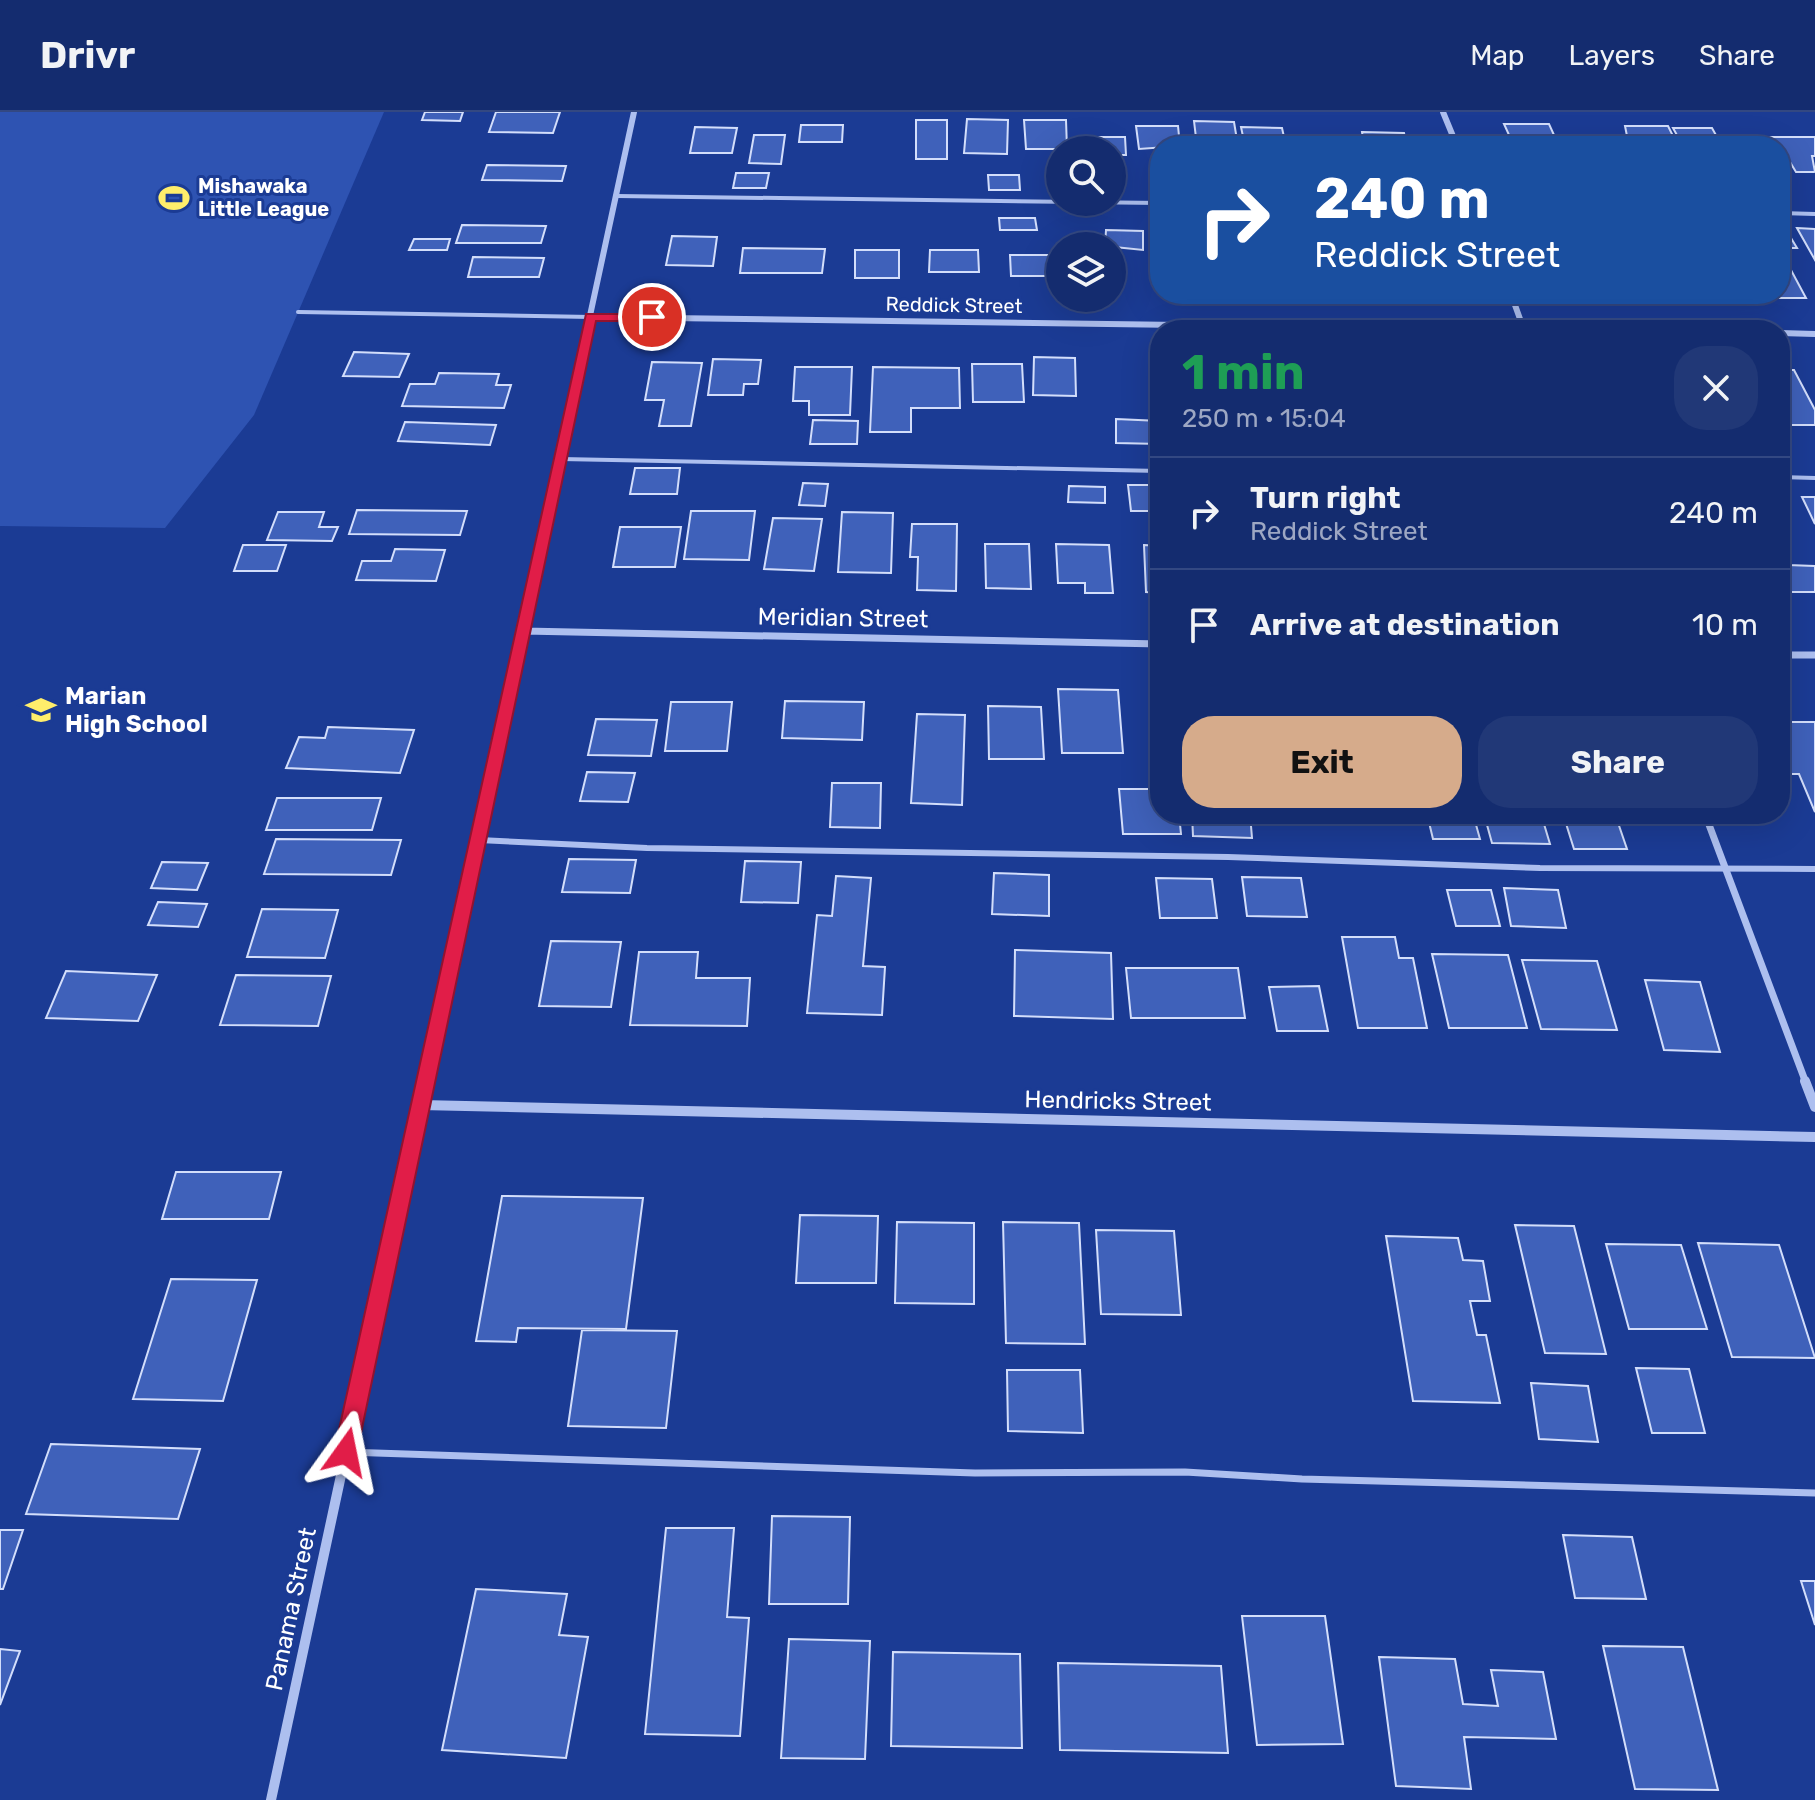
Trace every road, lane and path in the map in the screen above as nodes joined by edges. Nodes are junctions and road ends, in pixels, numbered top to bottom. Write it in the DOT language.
graph roads {
  1 [pos="634,112"];
  2 [pos="1443,112"];
  3 [pos="1453,136"];
  4 [pos="617,196"];
  5 [pos="1150,203"];
  6 [pos="1790,213"];
  7 [pos="1815,214"];
  8 [pos="298,312"];
  9 [pos="591,317"];
  10 [pos="1150,325"];
  11 [pos="1790,333"];
  12 [pos="1815,334"];
  13 [pos="561,459"];
  14 [pos="1150,471"];
  15 [pos="1790,477"];
  16 [pos="1815,478"];
  17 [pos="524,631"];
  18 [pos="1150,644"];
  19 [pos="1790,655"];
  20 [pos="1815,655"];
  21 [pos="1709,824"];
  22 [pos="479,840"];
  23 [pos="1724,866"];
  24 [pos="1815,869"];
  25 [pos="421,1105"];
  26 [pos="1815,1107"];
  27 [pos="1815,1137"];
  28 [pos="346,1452"];
  29 [pos="1815,1493"];
  30 [pos="271,1800"];
  1 -- 4 [label="street, Panama Street"];
  2 -- 3 [label="street"];
  4 -- 5 [label="lane"];
  4 -- 9 [label="street, Panama Street"];
  6 -- 7 [label="lane"];
  8 -- 9 [label="lane"];
  9 -- 10 [label="street, Reddick Street"];
  9 -- 13 [label="street, Panama Street"];
  11 -- 12 [label="street"];
  13 -- 14 [label="lane"];
  13 -- 17 [label="street, Panama Street"];
  15 -- 16 [label="lane"];
  17 -- 18 [label="street, Meridian Street"];
  17 -- 22 [label="street, Panama Street"];
  19 -- 20 [label="street"];
  21 -- 23 [label="street"];
  22 -- 23 [label="lane"];
  22 -- 25 [label="street, Panama Street"];
  23 -- 24 [label="lane"];
  23 -- 26 [label="street"];
  25 -- 27 [label="street, Hendricks Street"];
  25 -- 28 [label="street, Panama Street"];
  28 -- 29 [label="lane"];
  28 -- 30 [label="street, Panama Street"];
}
